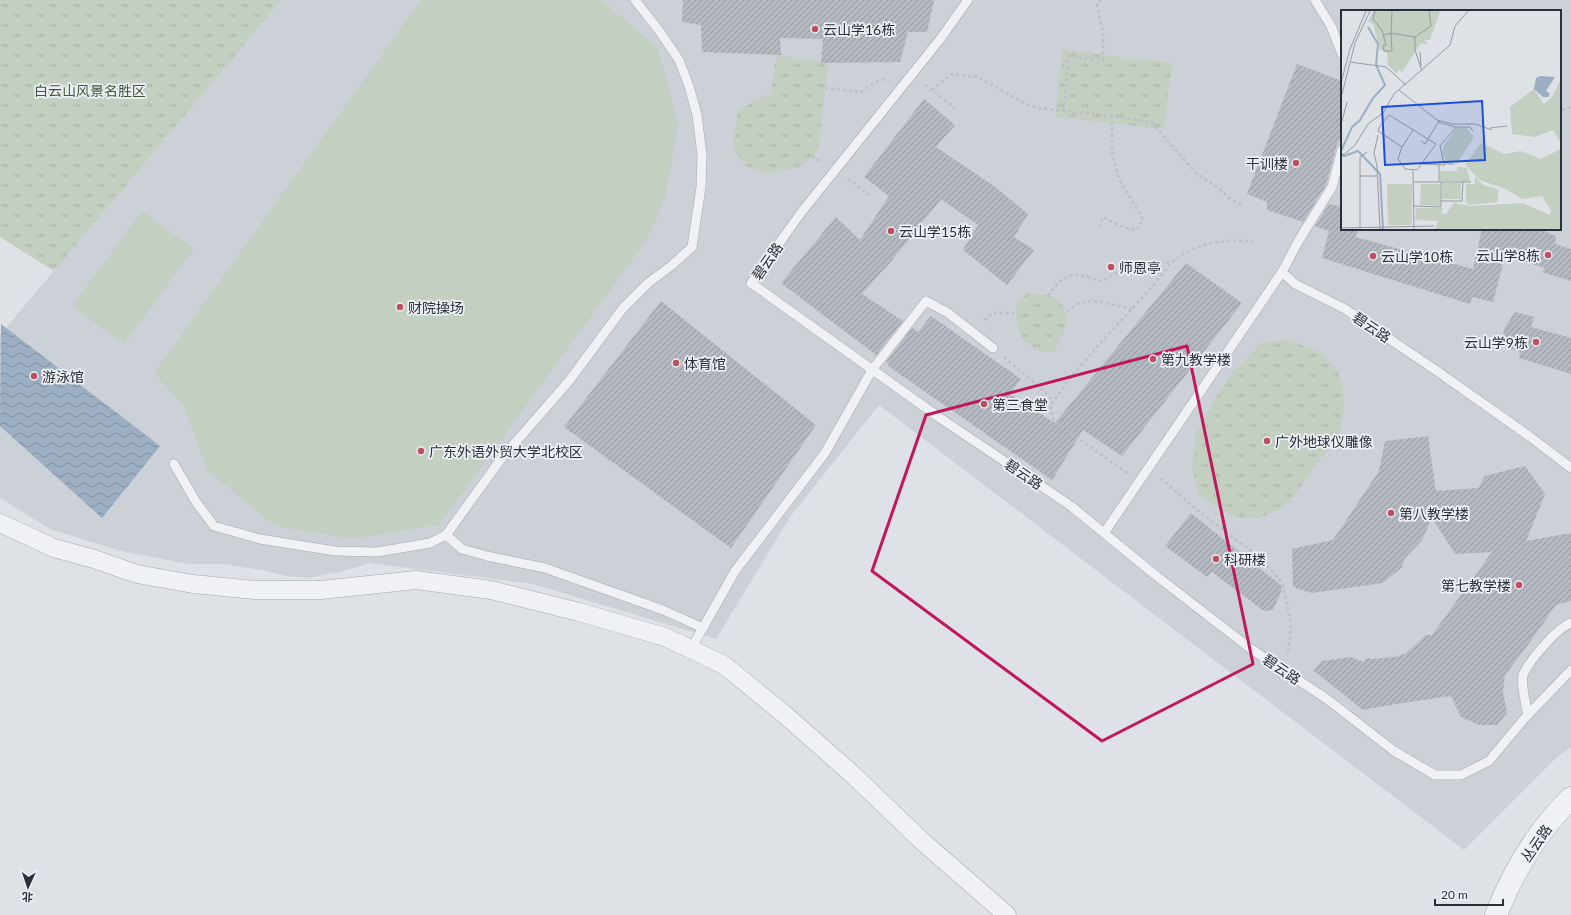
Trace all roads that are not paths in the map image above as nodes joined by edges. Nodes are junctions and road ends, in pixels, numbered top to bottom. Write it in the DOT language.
graph roads {
  1 [pos="968,0"];
  2 [pos="1315,0"];
  3 [pos="637,1"];
  4 [pos="1341,51"];
  5 [pos="1341,154"];
  6 [pos="1282,272"];
  7 [pos="993,348"];
  8 [pos="872,370"];
  9 [pos="174,464"];
  10 [pos="1571,468"];
  11 [pos="0,524"];
  12 [pos="1104,533"];
  13 [pos="446,535"];
  14 [pos="1571,623"];
  15 [pos="702,628"];
  16 [pos="691,649"];
  17 [pos="1571,670"];
  18 [pos="1528,715"];
  19 [pos="1571,798"];
  20 [pos="1006,915"];
  21 [pos="1496,915"];
  1 -- 8 [label="lane, 碧云路"];
  2 -- 4 [label="lane"];
  3 -- 13 [label="lane"];
  5 -- 6 [label="lane"];
  6 -- 10 [label="lane, 碧云路"];
  6 -- 12 [label="lane"];
  7 -- 8 [label="lane"];
  8 -- 12 [label="lane, 碧云路"];
  8 -- 15 [label="lane"];
  9 -- 13 [label="lane"];
  11 -- 16 [label="street"];
  12 -- 18 [label="lane, 碧云路"];
  13 -- 15 [label="lane"];
  14 -- 18 [label="lane"];
  15 -- 16 [label="lane"];
  16 -- 20 [label="street"];
  17 -- 18 [label="lane, 碧云路"];
  19 -- 21 [label="street, 丛云路"];
}
